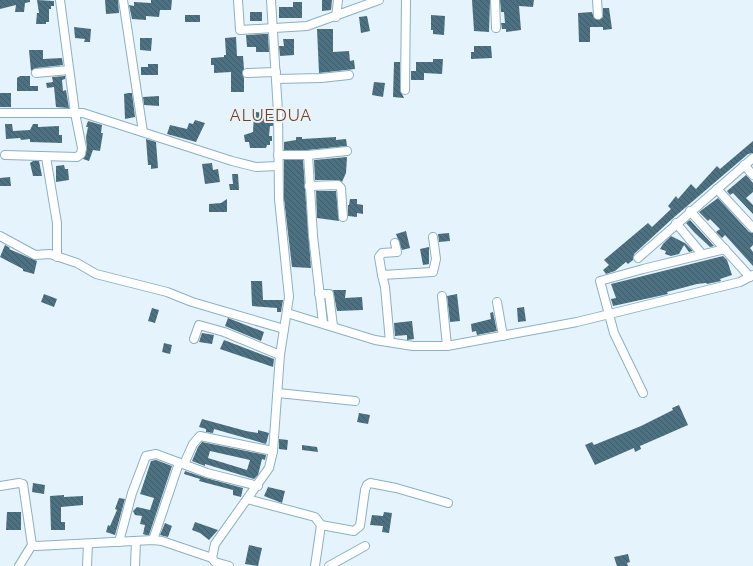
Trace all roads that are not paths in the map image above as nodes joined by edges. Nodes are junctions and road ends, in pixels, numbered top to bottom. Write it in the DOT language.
graph roads {
  1 [pos="60,0"];
  2 [pos="123,0"];
  3 [pos="238,0"];
  4 [pos="271,0"];
  5 [pos="338,0"];
  6 [pos="379,0"];
  7 [pos="406,0"];
  8 [pos="495,0"];
  9 [pos="597,0"];
  10 [pos="598,15"];
  11 [pos="336,16"];
  12 [pos="496,28"];
  13 [pos="273,29"];
  14 [pos="69,70"];
  15 [pos="36,73"];
  16 [pos="246,73"];
  17 [pos="349,75"];
  18 [pos="276,76"];
  19 [pos="405,90"];
  20 [pos="75,113"];
  21 [pos="0,114"];
  22 [pos="144,132"];
  23 [pos="346,151"];
  24 [pos="5,155"];
  25 [pos="278,156"];
  26 [pos="308,156"];
  27 [pos="46,157"];
  28 [pos="753,158"];
  29 [pos="744,165"];
  30 [pos="278,166"];
  31 [pos="753,175"];
  32 [pos="309,186"];
  33 [pos="717,189"];
  34 [pos="690,211"];
  35 [pos="343,217"];
  36 [pos="676,223"];
  37 [pos="753,228"];
  38 [pos="0,236"];
  39 [pos="433,237"];
  40 [pos="395,243"];
  41 [pos="725,248"];
  42 [pos="702,254"];
  43 [pos="57,257"];
  44 [pos="638,258"];
  45 [pos="382,275"];
  46 [pos="752,276"];
  47 [pos="319,294"];
  48 [pos="442,296"];
  49 [pos="497,302"];
  50 [pos="287,313"];
  51 [pos="610,315"];
  52 [pos="323,323"];
  53 [pos="333,326"];
  54 [pos="284,329"];
  55 [pos="503,336"];
  56 [pos="194,338"];
  57 [pos="390,342"];
  58 [pos="447,346"];
  59 [pos="280,354"];
  60 [pos="278,393"];
  61 [pos="643,393"];
  62 [pos="355,402"];
  63 [pos="273,451"];
  64 [pos="181,464"];
  65 [pos="0,486"];
  66 [pos="258,486"];
  67 [pos="247,499"];
  68 [pos="448,503"];
  69 [pos="321,525"];
  70 [pos="153,540"];
  71 [pos="136,541"];
  72 [pos="119,542"];
  73 [pos="88,544"];
  74 [pos="32,545"];
  75 [pos="365,546"];
  76 [pos="212,558"];
  77 [pos="19,566"];
  78 [pos="87,566"];
  79 [pos="135,566"];
  80 [pos="229,566"];
  81 [pos="315,566"];
  82 [pos="329,566"];
  1 -- 14 [label="street"];
  2 -- 22 [label="street"];
  3 -- 13 [label="street"];
  4 -- 13 [label="street"];
  5 -- 11 [label="street"];
  6 -- 11 [label="street"];
  7 -- 19 [label="street"];
  8 -- 12 [label="street"];
  9 -- 10 [label="street"];
  11 -- 13 [label="street"];
  13 -- 18 [label="street"];
  14 -- 15 [label="street"];
  14 -- 20 [label="street"];
  16 -- 18 [label="street"];
  17 -- 18 [label="street"];
  18 -- 25 [label="street"];
  20 -- 21 [label="street"];
  20 -- 22 [label="street"];
  20 -- 27 [label="street"];
  22 -- 30 [label="street"];
  23 -- 26 [label="street"];
  24 -- 27 [label="street"];
  25 -- 26 [label="street"];
  25 -- 30 [label="street"];
  26 -- 32 [label="street"];
  27 -- 43 [label="street"];
  28 -- 29 [label="street"];
  29 -- 31 [label="street"];
  29 -- 33 [label="street"];
  30 -- 50 [label="street"];
  32 -- 35 [label="street"];
  32 -- 47 [label="street"];
  33 -- 34 [label="street"];
  33 -- 37 [label="street"];
  34 -- 36 [label="street"];
  34 -- 41 [label="street"];
  36 -- 42 [label="street"];
  36 -- 44 [label="street"];
  38 -- 43 [label="street"];
  39 -- 45 [label="street"];
  40 -- 45 [label="street"];
  41 -- 42 [label="street"];
  41 -- 46 [label="street"];
  42 -- 51 [label="street"];
  43 -- 54 [label="street"];
  45 -- 57 [label="street"];
  46 -- 51 [label="street"];
  47 -- 52 [label="street"];
  47 -- 53 [label="street"];
  48 -- 58 [label="street"];
  49 -- 55 [label="street"];
  50 -- 52 [label="street"];
  50 -- 54 [label="street"];
  51 -- 55 [label="street"];
  51 -- 61 [label="street"];
  52 -- 53 [label="street"];
  53 -- 57 [label="street"];
  54 -- 59 [label="street"];
  55 -- 58 [label="street"];
  56 -- 59 [label="street"];
  57 -- 58 [label="street"];
  59 -- 60 [label="street"];
  60 -- 62 [label="street"];
  60 -- 63 [label="street"];
  63 -- 64 [label="street"];
  63 -- 66 [label="street"];
  64 -- 66 [label="street"];
  64 -- 70 [label="street"];
  64 -- 72 [label="street"];
  65 -- 74 [label="street"];
  66 -- 67 [label="street"];
  67 -- 69 [label="street"];
  67 -- 76 [label="street"];
  68 -- 69 [label="street"];
  69 -- 81 [label="street"];
  70 -- 71 [label="street"];
  70 -- 76 [label="street"];
  71 -- 72 [label="street"];
  71 -- 79 [label="street"];
  72 -- 73 [label="street"];
  73 -- 74 [label="street"];
  73 -- 78 [label="street"];
  74 -- 77 [label="street"];
  75 -- 82 [label="street"];
  76 -- 80 [label="street"];
}
